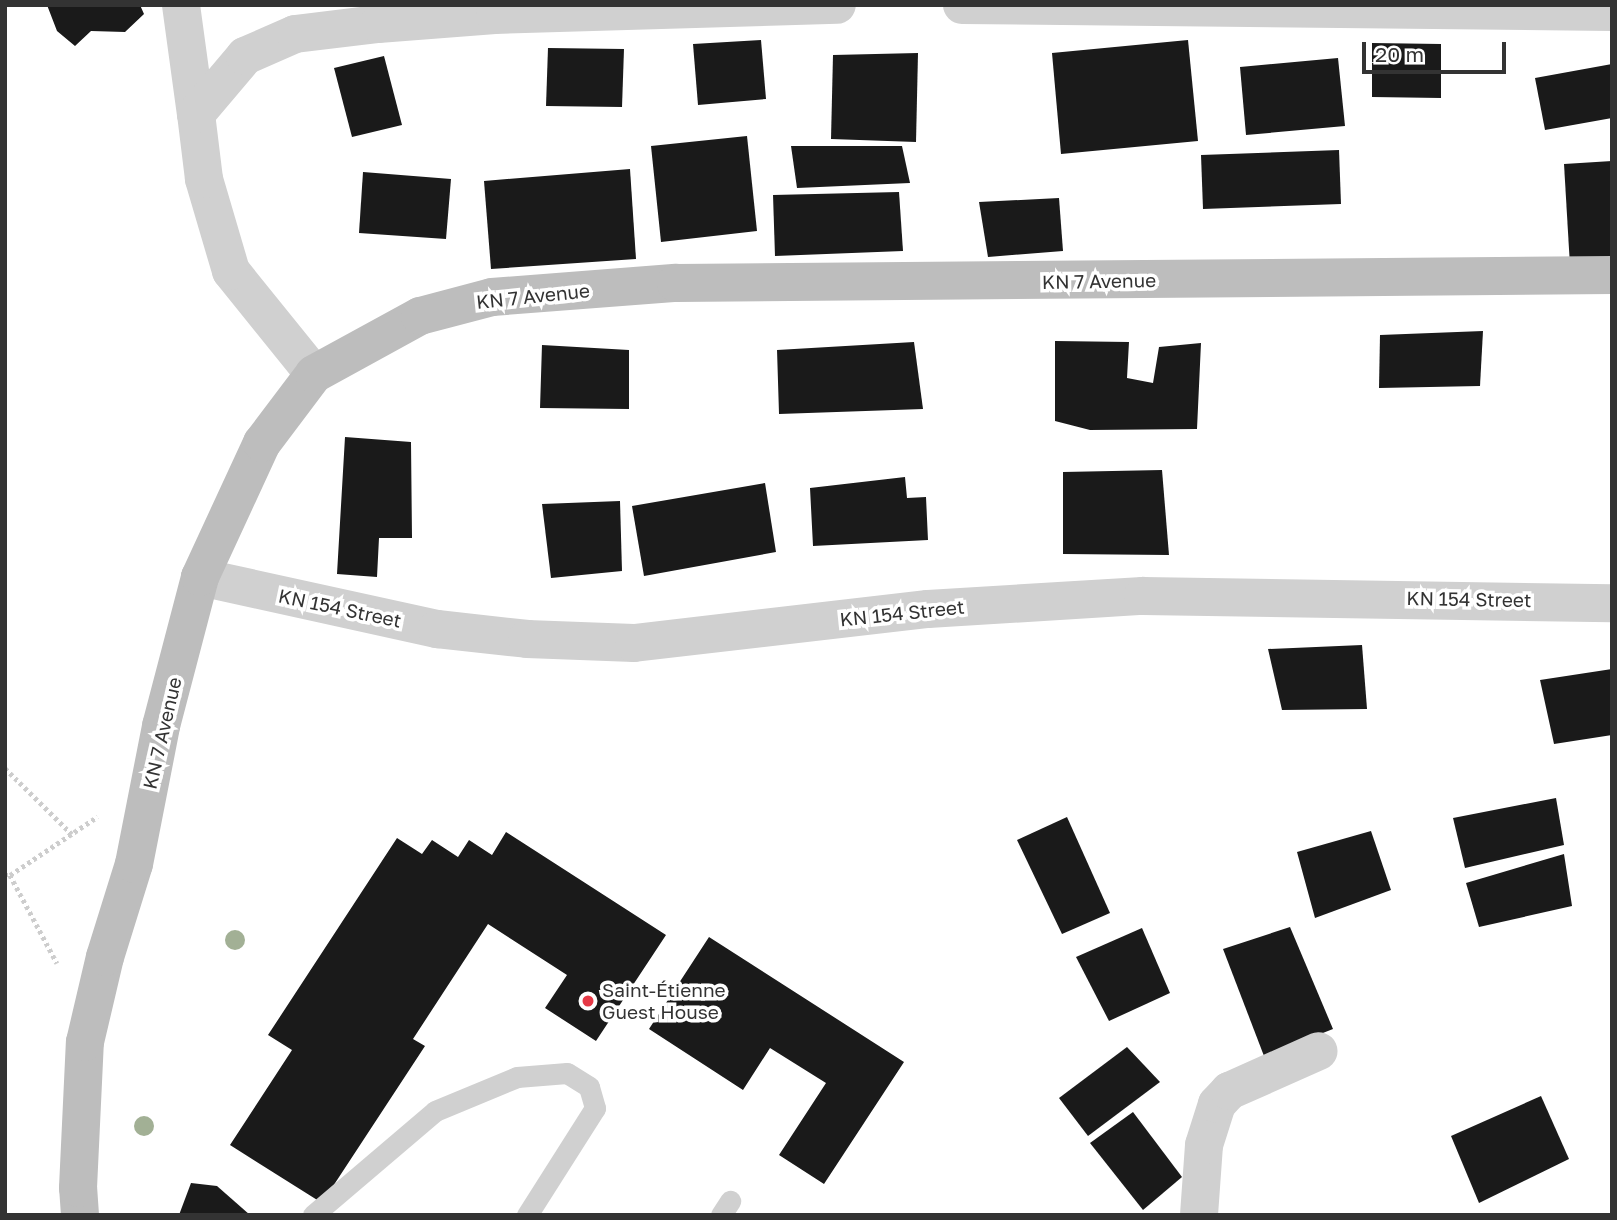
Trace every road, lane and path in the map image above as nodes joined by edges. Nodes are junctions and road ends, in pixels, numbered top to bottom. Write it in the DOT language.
graph roads {
  1 [pos="181,5"];
  2 [pos="837,5"];
  3 [pos="961,5"];
  4 [pos="1612,12"];
  5 [pos="195,114"];
  6 [pos="1612,275"];
  7 [pos="314,374"];
  8 [pos="200,577"];
  9 [pos="1612,603"];
  10 [pos="5,768"];
  11 [pos="151,781"];
  12 [pos="72,834"];
  13 [pos="8,875"];
  14 [pos="89,1024"];
  15 [pos="1319,1051"];
  16 [pos="80,1215"];
  17 [pos="313,1215"];
  18 [pos="527,1215"];
  19 [pos="1199,1215"];
  1 -- 5 [label="street"];
  2 -- 5 [label="street"];
  3 -- 4 [label="street"];
  5 -- 7 [label="street"];
  6 -- 7 [label="street, KN 7 Avenue"];
  7 -- 8 [label="street, KN 7 Avenue"];
  8 -- 9 [label="street, KN 154 Street"];
  8 -- 11 [label="street, KN 7 Avenue"];
  10 -- 12 [label="path"];
  11 -- 12 [label="path"];
  11 -- 14 [label="street, KN 7 Avenue"];
  12 -- 13 [label="path"];
  13 -- 14 [label="path"];
  14 -- 16 [label="street, KN 7 Avenue"];
  15 -- 19 [label="street"];
  17 -- 18 [label="lane"];
}
